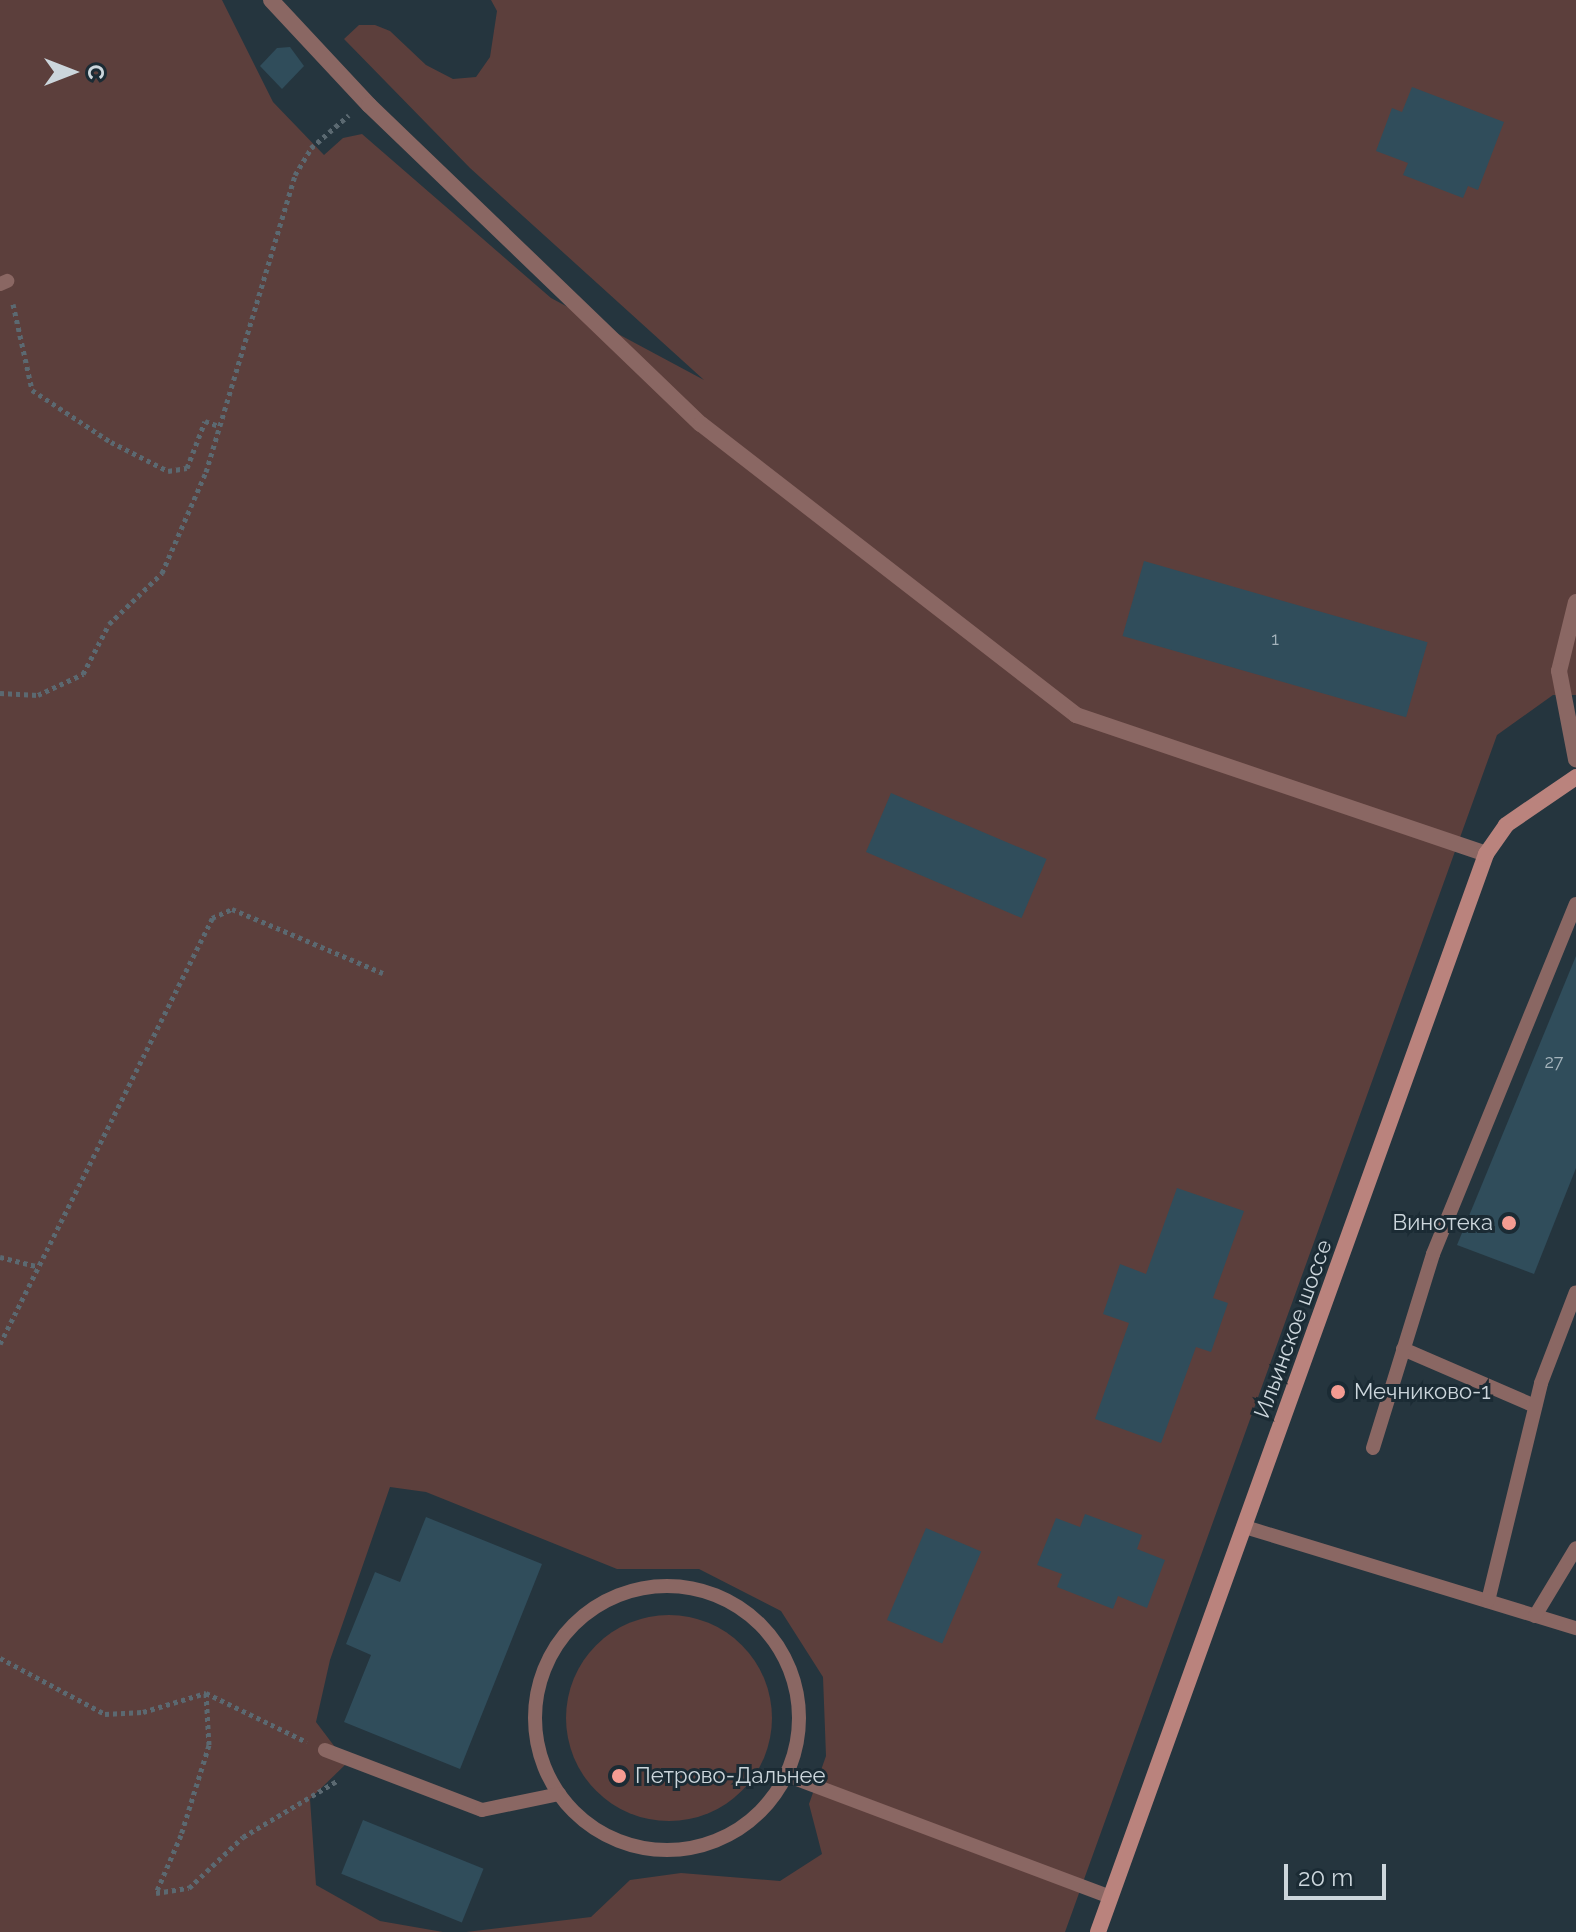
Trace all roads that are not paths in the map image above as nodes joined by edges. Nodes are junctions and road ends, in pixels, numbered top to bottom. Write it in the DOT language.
graph roads {
  1 [pos="271,0"];
  2 [pos="1576,602"];
  3 [pos="1576,759"];
  4 [pos="1576,777"];
  5 [pos="1486,854"];
  6 [pos="1576,904"];
  7 [pos="1576,1292"];
  8 [pos="1403,1349"];
  9 [pos="1535,1406"];
  10 [pos="1373,1448"];
  11 [pos="1245,1527"];
  12 [pos="1576,1548"];
  13 [pos="1488,1601"];
  14 [pos="1535,1616"];
  15 [pos="1576,1628"];
  16 [pos="325,1750"];
  17 [pos="786,1775"];
  18 [pos="559,1794"];
  19 [pos="1111,1897"];
  20 [pos="1098,1932"];
  1 -- 5 [label="street"];
  2 -- 3 [label="street"];
  4 -- 5 [label="main road, Ильинское шоссе"];
  5 -- 11 [label="main road, Ильинское шоссе"];
  6 -- 8 [label="lane"];
  7 -- 9 [label="lane"];
  8 -- 9 [label="lane"];
  8 -- 10 [label="lane"];
  9 -- 13 [label="lane"];
  11 -- 13 [label="lane"];
  11 -- 19 [label="main road, Ильинское шоссе"];
  12 -- 14 [label="lane"];
  13 -- 14 [label="lane"];
  14 -- 15 [label="lane"];
  16 -- 18 [label="lane"];
  17 -- 18 [label="lane"];
  17 -- 18 [label="lane"];
  17 -- 19 [label="lane"];
  19 -- 20 [label="main road, Ильинское шоссе"];
}
